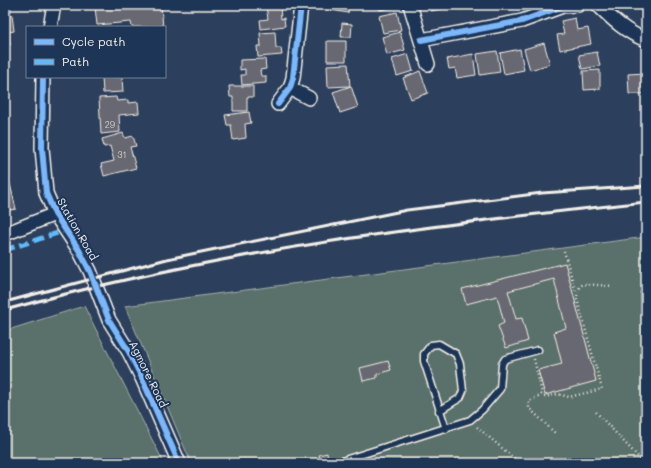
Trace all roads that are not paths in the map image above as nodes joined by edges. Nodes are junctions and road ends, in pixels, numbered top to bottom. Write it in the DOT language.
graph roads {
  1 [pos="54,5"];
  2 [pos="301,5"];
  3 [pos="578,5"];
  4 [pos="598,5"];
  5 [pos="411,8"];
  6 [pos="50,26"];
  7 [pos="421,40"];
  8 [pos="646,40"];
  9 [pos="428,64"];
  10 [pos="43,78"];
  11 [pos="290,88"];
  12 [pos="309,98"];
  13 [pos="278,104"];
  14 [pos="55,214"];
  15 [pos="5,234"];
  16 [pos="98,296"];
  17 [pos="538,350"];
  18 [pos="439,411"];
  19 [pos="446,429"];
  20 [pos="180,463"];
  21 [pos="335,463"];
  1 -- 6 [label="street"];
  2 -- 11 [label="street"];
  3 -- 7 [label="street"];
  4 -- 8 [label="street"];
  5 -- 7 [label="street"];
  7 -- 9 [label="street"];
  10 -- 14 [label="street, Station Road"];
  11 -- 12 [label="street"];
  11 -- 13 [label="street"];
  14 -- 15 [label="street"];
  14 -- 16 [label="street, Station Road"];
  16 -- 20 [label="street, Agmore Road"];
  17 -- 19 [label="lane"];
  18 -- 18 [label="lane"];
  18 -- 19 [label="lane"];
  19 -- 21 [label="lane"];
}
